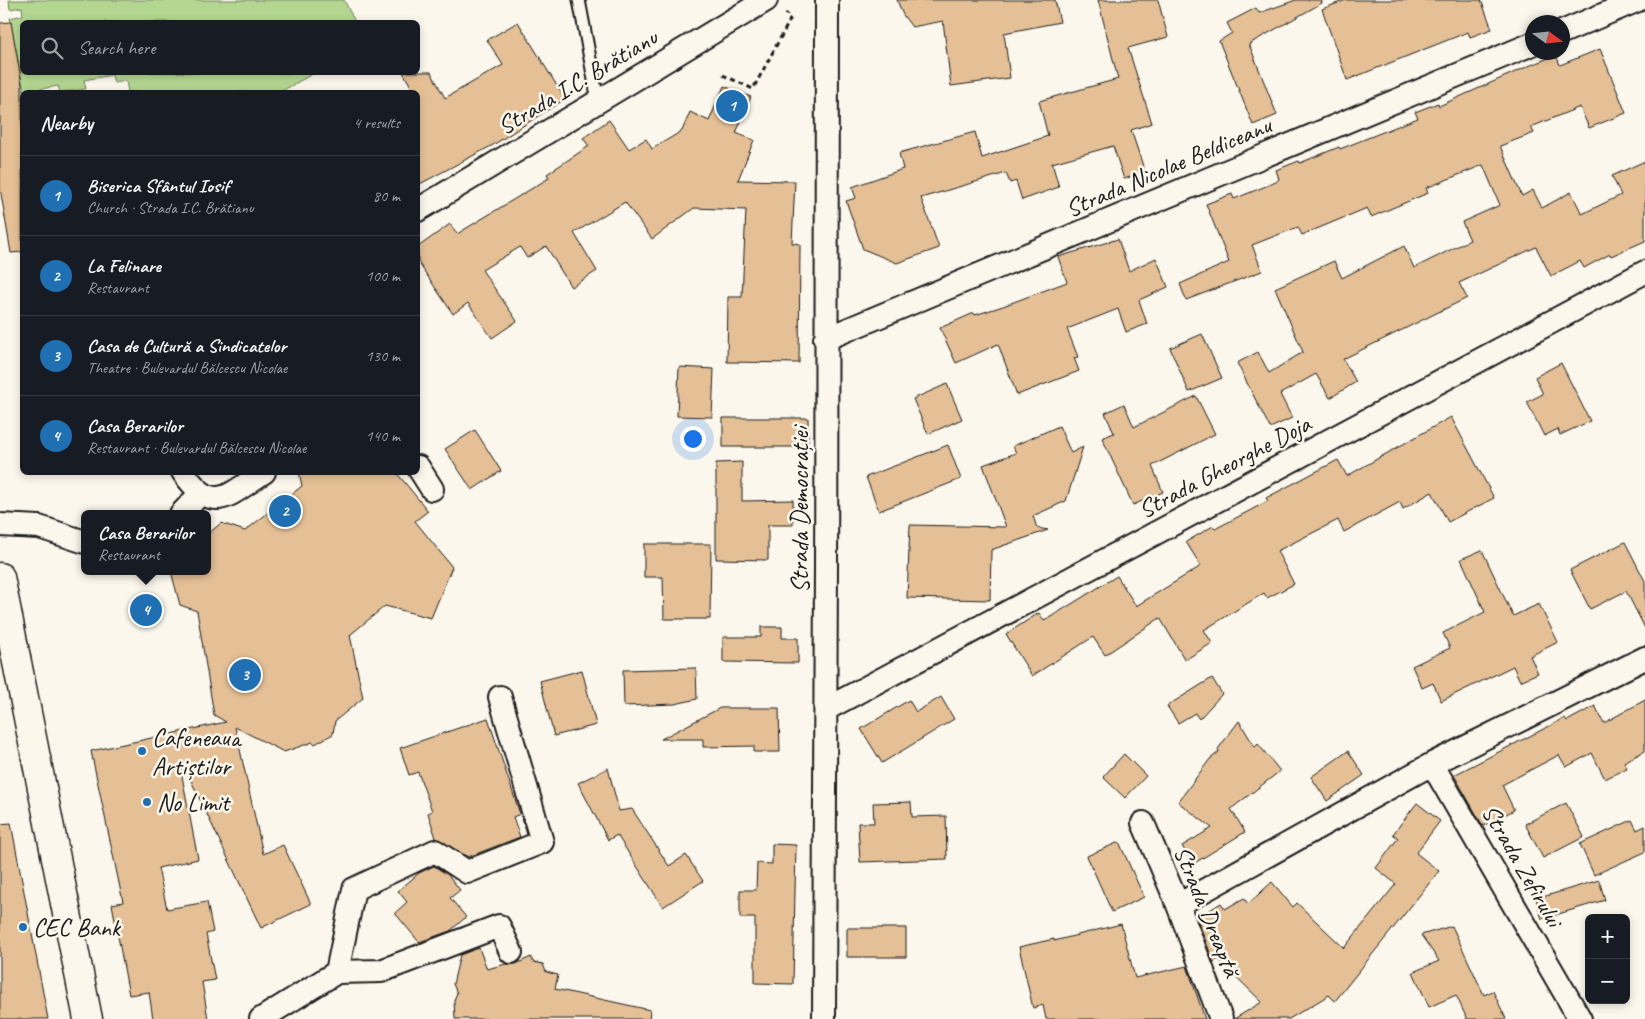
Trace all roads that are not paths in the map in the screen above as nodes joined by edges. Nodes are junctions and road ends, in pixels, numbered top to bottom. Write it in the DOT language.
graph roads {
  1 [pos="579,0"];
  2 [pos="766,0"];
  3 [pos="827,0"];
  4 [pos="1638,0"];
  5 [pos="1570,29"];
  6 [pos="1525,47"];
  7 [pos="598,101"];
  8 [pos="420,209"];
  9 [pos="1645,272"];
  10 [pos="825,339"];
  11 [pos="420,470"];
  12 [pos="184,475"];
  13 [pos="260,475"];
  14 [pos="432,489"];
  15 [pos="201,493"];
  16 [pos="186,510"];
  17 [pos="0,525"];
  18 [pos="81,541"];
  19 [pos="0,577"];
  20 [pos="1645,658"];
  21 [pos="500,697"];
  22 [pos="828,708"];
  23 [pos="1432,764"];
  24 [pos="1143,823"];
  25 [pos="1178,905"];
  26 [pos="511,952"];
  27 [pos="337,972"];
  28 [pos="88,1019"];
  29 [pos="262,1019"];
  30 [pos="824,1019"];
  31 [pos="1221,1019"];
  32 [pos="1580,1019"];
  1 -- 7 [label="lane"];
  2 -- 7 [label="street, Strada I.C. Brătianu"];
  3 -- 10 [label="street, Strada Democrației"];
  4 -- 5 [label="street"];
  6 -- 10 [label="street, Strada Nicolae Beldiceanu"];
  7 -- 8 [label="street, Strada I.C. Brătianu"];
  9 -- 22 [label="street, Strada Gheorghe Doja"];
  10 -- 22 [label="street, Strada Democrației"];
  11 -- 14 [label="street"];
  12 -- 15 [label="street"];
  13 -- 15 [label="street"];
  15 -- 16 [label="street"];
  17 -- 18 [label="street"];
  19 -- 28 [label="street"];
  20 -- 23 [label="street"];
  21 -- 27 [label="street"];
  22 -- 30 [label="street, Strada Democrației"];
  23 -- 25 [label="street"];
  23 -- 32 [label="street, Strada Zefirului"];
  24 -- 25 [label="street, Strada Dreaptă"];
  25 -- 31 [label="street, Strada Dreaptă"];
  26 -- 27 [label="street"];
  27 -- 29 [label="street"];
}
